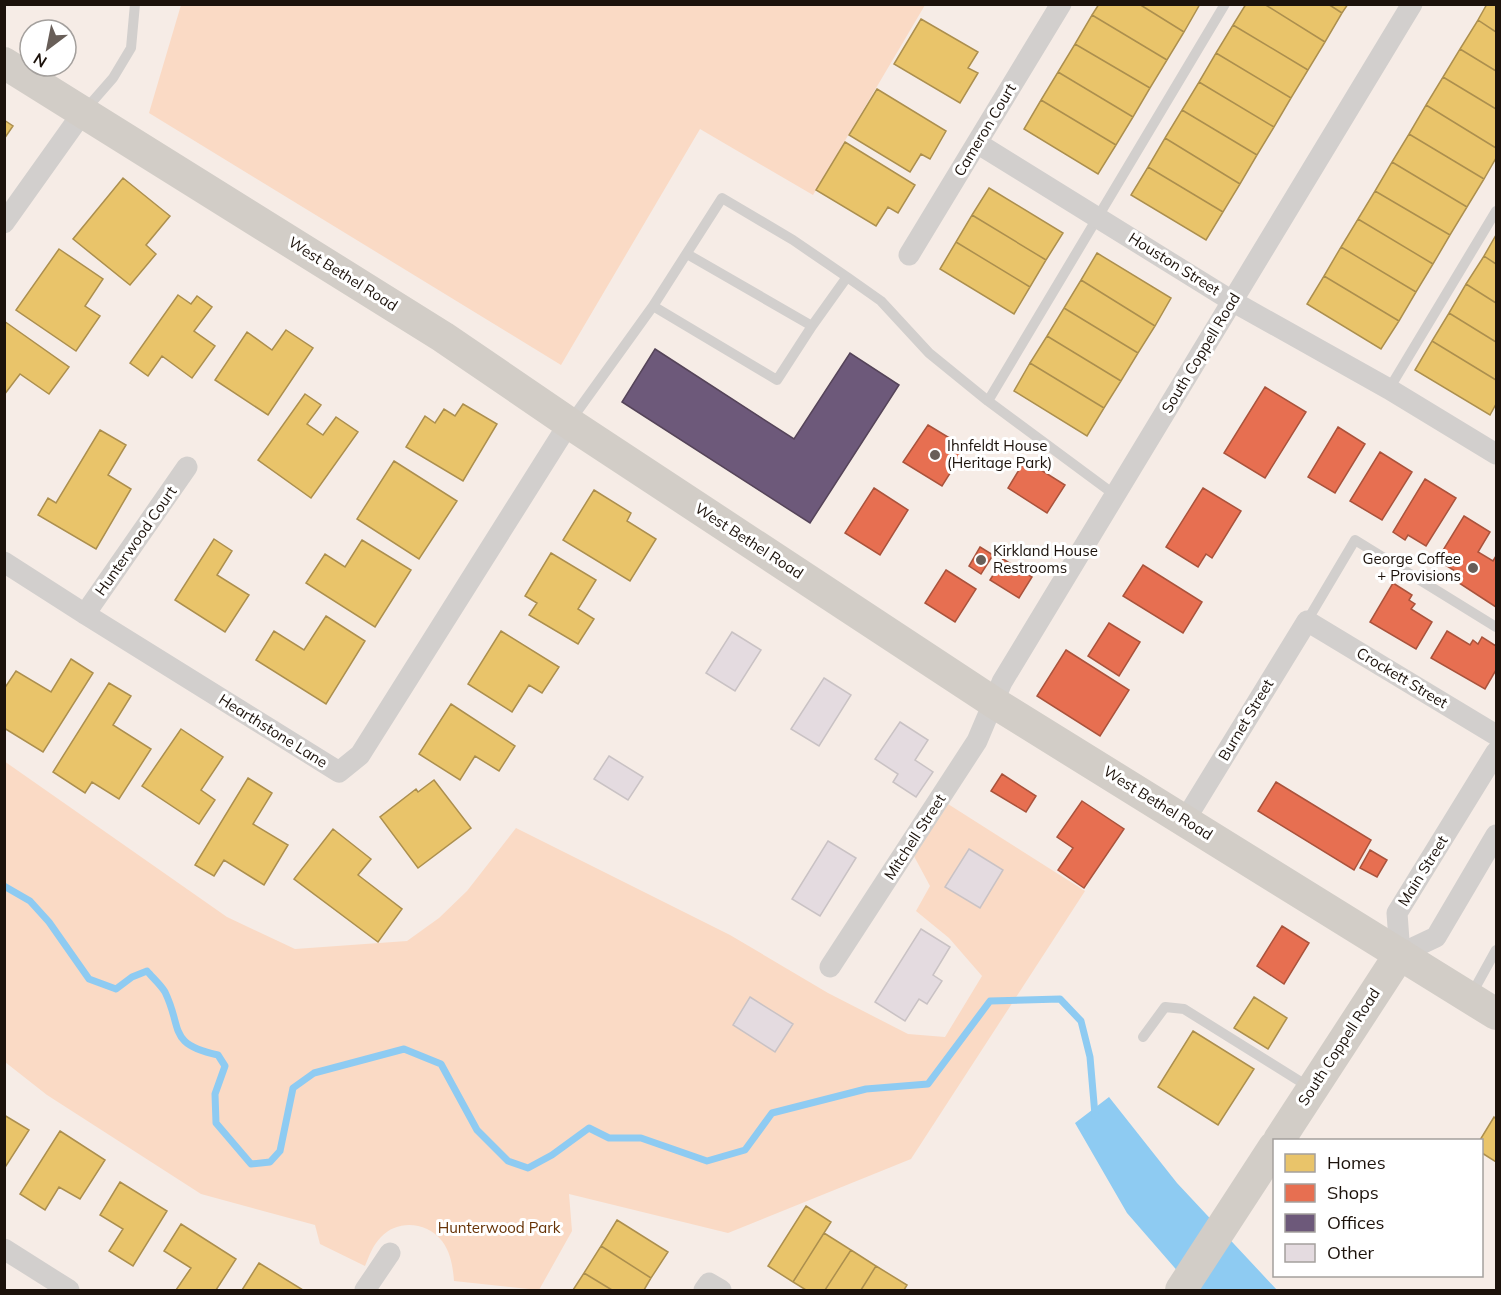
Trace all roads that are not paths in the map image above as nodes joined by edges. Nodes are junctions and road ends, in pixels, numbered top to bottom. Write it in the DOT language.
graph roads {
  1 [pos="135,4"];
  2 [pos="1061,4"];
  3 [pos="1225,4"];
  4 [pos="1412,4"];
  5 [pos="4,63"];
  6 [pos="83,112"];
  7 [pos="977,143"];
  8 [pos="1497,211"];
  9 [pos="1097,216"];
  10 [pos="4,223"];
  11 [pos="687,254"];
  12 [pos="909,255"];
  13 [pos="847,277"];
  14 [pos="1232,301"];
  15 [pos="653,306"];
  16 [pos="812,326"];
  17 [pos="1389,389"];
  18 [pos="987,400"];
  19 [pos="569,423"];
  20 [pos="1497,454"];
  21 [pos="188,467"];
  22 [pos="1115,495"];
  23 [pos="4,562"];
  24 [pos="85,614"];
  25 [pos="1306,621"];
  26 [pos="1497,627"];
  27 [pos="993,702"];
  28 [pos="1497,735"];
  29 [pos="1497,752"];
  30 [pos="1185,820"];
  31 [pos="1497,835"];
  32 [pos="1497,950"];
  33 [pos="1400,954"];
  34 [pos="830,967"];
  35 [pos="1470,997"];
  36 [pos="1497,1014"];
  37 [pos="1143,1037"];
  38 [pos="1312,1089"];
  39 [pos="1280,1139"];
  40 [pos="1273,1150"];
  41 [pos="4,1249"];
  42 [pos="390,1253"];
  43 [pos="69,1290"];
  44 [pos="365,1290"];
  45 [pos="1181,1290"];
  1 -- 6 [label="lane"];
  2 -- 7 [label="street, Cameron Court"];
  3 -- 9 [label="lane"];
  4 -- 14 [label="street, South Coppell Road"];
  5 -- 6 [label="main road, West Bethel Road"];
  6 -- 10 [label="street"];
  6 -- 19 [label="main road, West Bethel Road"];
  7 -- 9 [label="street, Houston Street"];
  7 -- 12 [label="street, Cameron Court"];
  8 -- 17 [label="lane"];
  9 -- 14 [label="street, Houston Street"];
  9 -- 18 [label="lane"];
  11 -- 13 [label="lane"];
  11 -- 15 [label="lane"];
  11 -- 16 [label="lane"];
  13 -- 16 [label="lane"];
  13 -- 18 [label="lane"];
  14 -- 17 [label="street, Houston Street"];
  14 -- 22 [label="street, South Coppell Road"];
  15 -- 16 [label="lane"];
  15 -- 19 [label="lane"];
  17 -- 20 [label="street, Houston Street"];
  18 -- 22 [label="lane"];
  19 -- 24 [label="street, Hearthstone Lane"];
  19 -- 27 [label="main road, West Bethel Road"];
  21 -- 24 [label="street, Hunterwood Court"];
  22 -- 27 [label="street, South Coppell Road"];
  23 -- 24 [label="street, Hearthstone Lane"];
  25 -- 26 [label="lane"];
  25 -- 28 [label="street, Crockett Street"];
  25 -- 30 [label="street, Burnet Street"];
  27 -- 30 [label="main road, West Bethel Road"];
  27 -- 34 [label="street, Mitchell Street"];
  29 -- 33 [label="street, Main Street"];
  30 -- 33 [label="main road, West Bethel Road"];
  31 -- 33 [label="street"];
  32 -- 35 [label="lane"];
  33 -- 35 [label="main road, West Bethel Road"];
  33 -- 38 [label="main road, South Coppell Road"];
  35 -- 36 [label="main road, West Bethel Road"];
  37 -- 38 [label="lane"];
  38 -- 39 [label="main road, South Coppell Road"];
  40 -- 45 [label="main road"];
  41 -- 43 [label="street"];
  42 -- 44 [label="street"];
}
